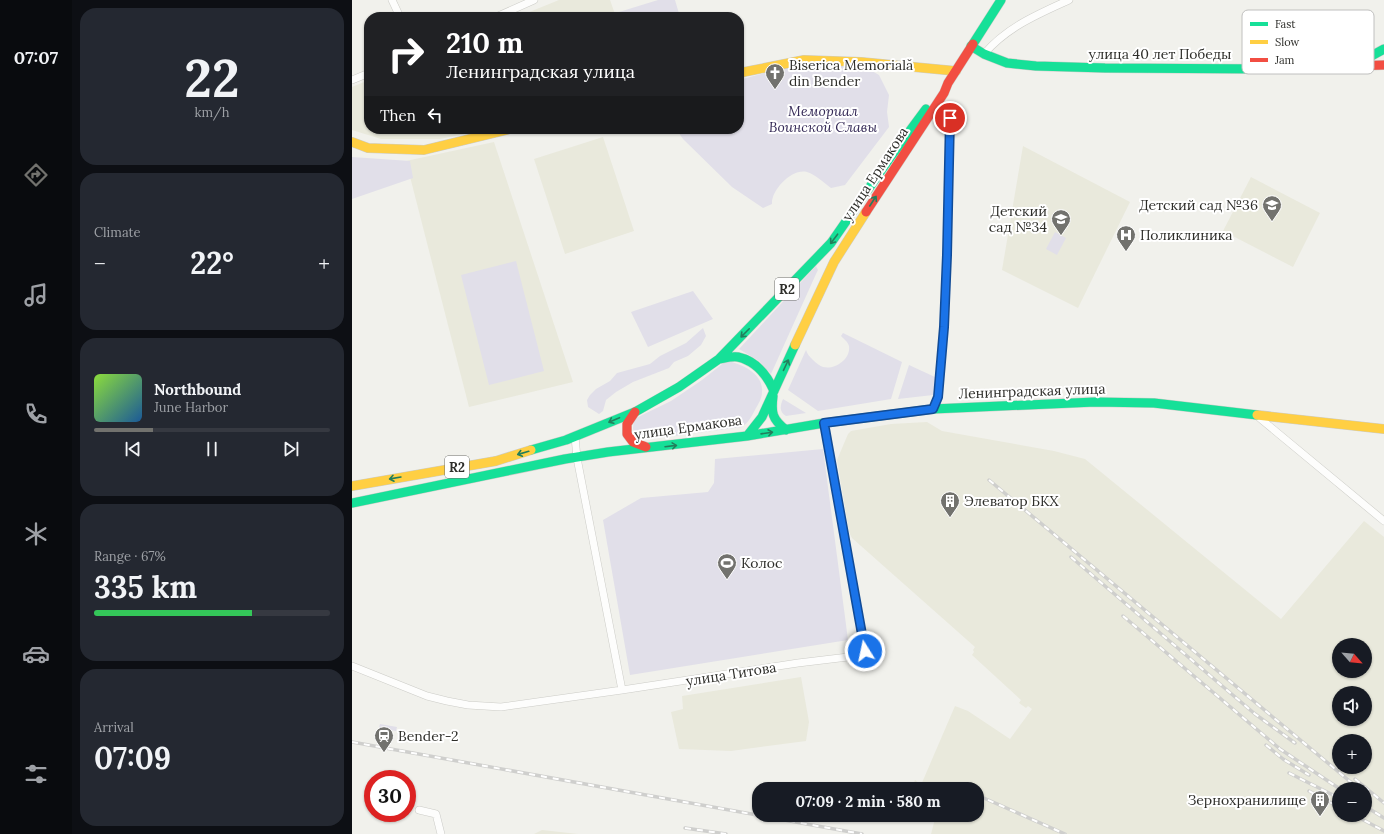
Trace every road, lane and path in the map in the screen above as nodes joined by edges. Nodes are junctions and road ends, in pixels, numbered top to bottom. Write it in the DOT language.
graph roads {
  1 [pos="392,0"];
  2 [pos="534,0"];
  3 [pos="1000,0"];
  4 [pos="1069,0"];
  5 [pos="398,12"];
  6 [pos="507,12"];
  7 [pos="971,46"];
  8 [pos="1384,49"];
  9 [pos="984,54"];
  10 [pos="1374,54"];
  11 [pos="1374,65"];
  12 [pos="1384,65"];
  13 [pos="1242,69"];
  14 [pos="956,71"];
  15 [pos="744,72"];
  16 [pos="364,75"];
  17 [pos="352,80"];
  18 [pos="948,83"];
  19 [pos="950,118"];
  20 [pos="490,134"];
  21 [pos="352,142"];
  22 [pos="719,359"];
  23 [pos="774,391"];
  24 [pos="933,409"];
  25 [pos="635,412"];
  26 [pos="1256,415"];
  27 [pos="824,423"];
  28 [pos="1384,429"];
  29 [pos="786,430"];
  30 [pos="747,436"];
  31 [pos="575,437"];
  32 [pos="650,448"];
  33 [pos="577,458"];
  34 [pos="352,486"];
  35 [pos="352,503"];
  36 [pos="1384,521"];
  37 [pos="352,666"];
  38 [pos="622,690"];
  39 [pos="419,810"];
  40 [pos="441,834"];
  1 -- 5 [label="street"];
  2 -- 6 [label="street"];
  3 -- 7 [label="main road, улица Ермакова"];
  4 -- 9 [label="street"];
  7 -- 9 [label="main road, улица 40 лет Победы"];
  7 -- 14 [label="main road, улица Ермакова"];
  8 -- 10 [label="main road, улица 40 лет Победы"];
  9 -- 13 [label="main road, улица 40 лет Победы"];
  11 -- 12 [label="main road, улица 40 лет Победы"];
  14 -- 15 [label="main road"];
  14 -- 18 [label="main road, улица Ермакова"];
  16 -- 17 [label="street"];
  18 -- 22 [label="main road, улица Ермакова / R2, one-way"];
  23 -- 18 [label="main road, улица Ермакова / R2, one-way"];
  19 -- 24 [label="street"];
  20 -- 21 [label="main road"];
  22 -- 23 [label="main road"];
  22 -- 25 [label="main road, улица Ермакова / R2"];
  23 -- 29 [label="main road"];
  23 -- 30 [label="main road, улица Ермакова / R2"];
  24 -- 26 [label="main road, Ленинградская улица"];
  24 -- 27 [label="main road, Ленинградская улица"];
  25 -- 31 [label="main road, улица Ермакова / R2, one-way"];
  25 -- 32 [label="main road"];
  26 -- 28 [label="main road, Ленинградская улица"];
  26 -- 36 [label="street"];
  27 -- 29 [label="main road, Ленинградская улица"];
  27 -- 38 [label="street, улица Титова"];
  30 -- 29 [label="main road, Ленинградская улица, one-way"];
  32 -- 30 [label="main road, улица Ермакова / R2, one-way"];
  31 -- 33 [label="street"];
  31 -- 34 [label="main road, улица Ермакова / R2, one-way"];
  32 -- 33 [label="main road, улица Ермакова / R2"];
  33 -- 35 [label="main road, улица Ермакова / R2"];
  33 -- 38 [label="street"];
  37 -- 38 [label="street"];
  39 -- 40 [label="street"];
}
